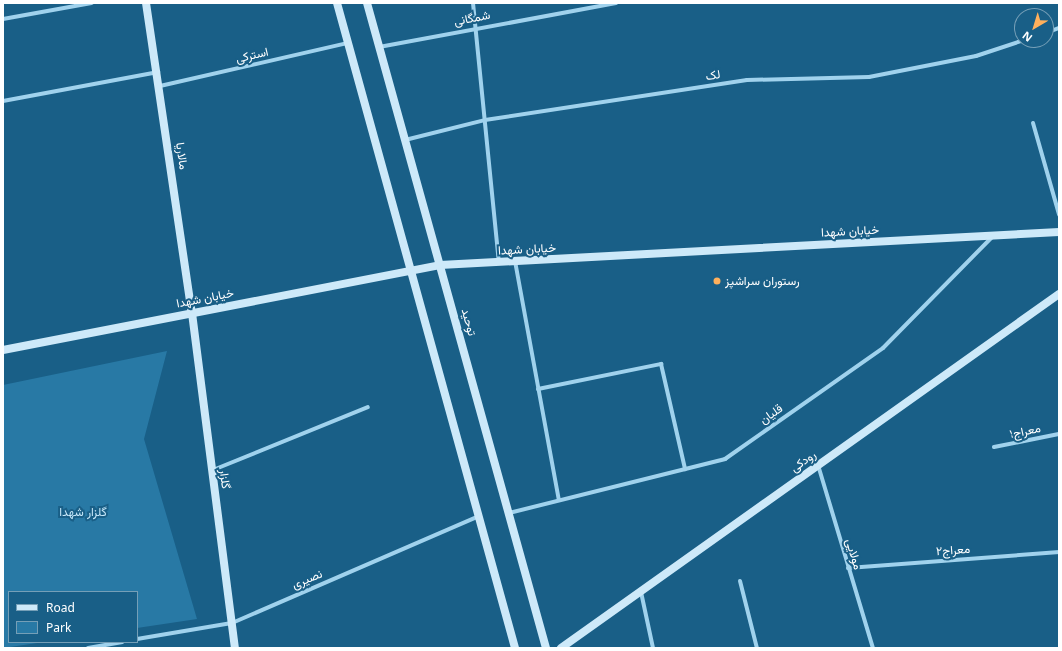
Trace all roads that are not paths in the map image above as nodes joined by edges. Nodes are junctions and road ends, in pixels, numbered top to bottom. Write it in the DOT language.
graph roads {
  1 [pos="92,3"];
  2 [pos="146,3"];
  3 [pos="337,3"];
  4 [pos="367,3"];
  5 [pos="473,3"];
  6 [pos="616,3"];
  7 [pos="3,18"];
  8 [pos="476,27"];
  9 [pos="348,43"];
  10 [pos="1014,43"];
  11 [pos="379,47"];
  12 [pos="158,72"];
  13 [pos="160,86"];
  14 [pos="3,102"];
  15 [pos="485,120"];
  16 [pos="1033,123"];
  17 [pos="405,140"];
  18 [pos="1059,214"];
  19 [pos="1059,232"];
  20 [pos="993,236"];
  21 [pos="515,261"];
  22 [pos="499,262"];
  23 [pos="440,265"];
  24 [pos="411,271"];
  25 [pos="1059,294"];
  26 [pos="192,313"];
  27 [pos="3,350"];
  28 [pos="538,389"];
  29 [pos="368,408"];
  30 [pos="1059,434"];
  31 [pos="994,447"];
  32 [pos="818,465"];
  33 [pos="686,469"];
  34 [pos="212,470"];
  35 [pos="559,500"];
  36 [pos="509,513"];
  37 [pos="479,516"];
  38 [pos="1059,552"];
  39 [pos="848,568"];
  40 [pos="740,581"];
  41 [pos="641,592"];
  42 [pos="232,623"];
  43 [pos="138,639"];
  44 [pos="116,643"];
  45 [pos="88,648"];
  46 [pos="235,648"];
  47 [pos="515,648"];
  48 [pos="546,648"];
  49 [pos="562,648"];
  50 [pos="653,648"];
  51 [pos="757,648"];
  52 [pos="873,648"];
  1 -- 7 [label="street"];
  2 -- 12 [label="street, مالاریا"];
  3 -- 9 [label="street"];
  4 -- 11 [label="street, توحید"];
  5 -- 8 [label="street"];
  6 -- 8 [label="street, شمگانی"];
  8 -- 11 [label="street, شمگانی"];
  8 -- 15 [label="street"];
  9 -- 13 [label="street, استرکی"];
  9 -- 24 [label="street"];
  10 -- 15 [label="street, لک"];
  11 -- 17 [label="street, توحید"];
  12 -- 13 [label="street, مالاریا"];
  12 -- 14 [label="street"];
  13 -- 26 [label="street, مالاریا"];
  15 -- 17 [label="street, لک"];
  15 -- 22 [label="street"];
  16 -- 18 [label="street"];
  17 -- 23 [label="street, توحید"];
  19 -- 20 [label="street, خیابان شهدا"];
  20 -- 21 [label="street, خیابان شهدا"];
  20 -- 33 [label="street, قلیان"];
  21 -- 22 [label="street, خیابان شهدا"];
  21 -- 28 [label="street"];
  22 -- 23 [label="street, خیابان شهدا"];
  23 -- 24 [label="street, خیابان شهدا"];
  23 -- 36 [label="street, توحید"];
  24 -- 26 [label="street, خیابان شهدا"];
  24 -- 37 [label="street"];
  25 -- 32 [label="street, رودکی"];
  26 -- 27 [label="street, خیابان شهدا"];
  26 -- 34 [label="street, گلزار"];
  28 -- 33 [label="street"];
  28 -- 35 [label="street"];
  29 -- 34 [label="street"];
  30 -- 31 [label="street, معراج۱"];
  32 -- 39 [label="street, مولایی"];
  32 -- 41 [label="street, رودکی"];
  33 -- 35 [label="street, قلیان"];
  34 -- 42 [label="street, گلزار"];
  35 -- 36 [label="street, قلیان"];
  36 -- 48 [label="street, توحید"];
  37 -- 42 [label="street, نصیری"];
  37 -- 47 [label="street"];
  38 -- 39 [label="street, معراج۲"];
  39 -- 52 [label="street, مولایی"];
  40 -- 51 [label="street"];
  41 -- 49 [label="street, رودکی"];
  41 -- 50 [label="street"];
  42 -- 43 [label="street, نصیری"];
  42 -- 46 [label="street, گلزار"];
  44 -- 45 [label="street"];
}
